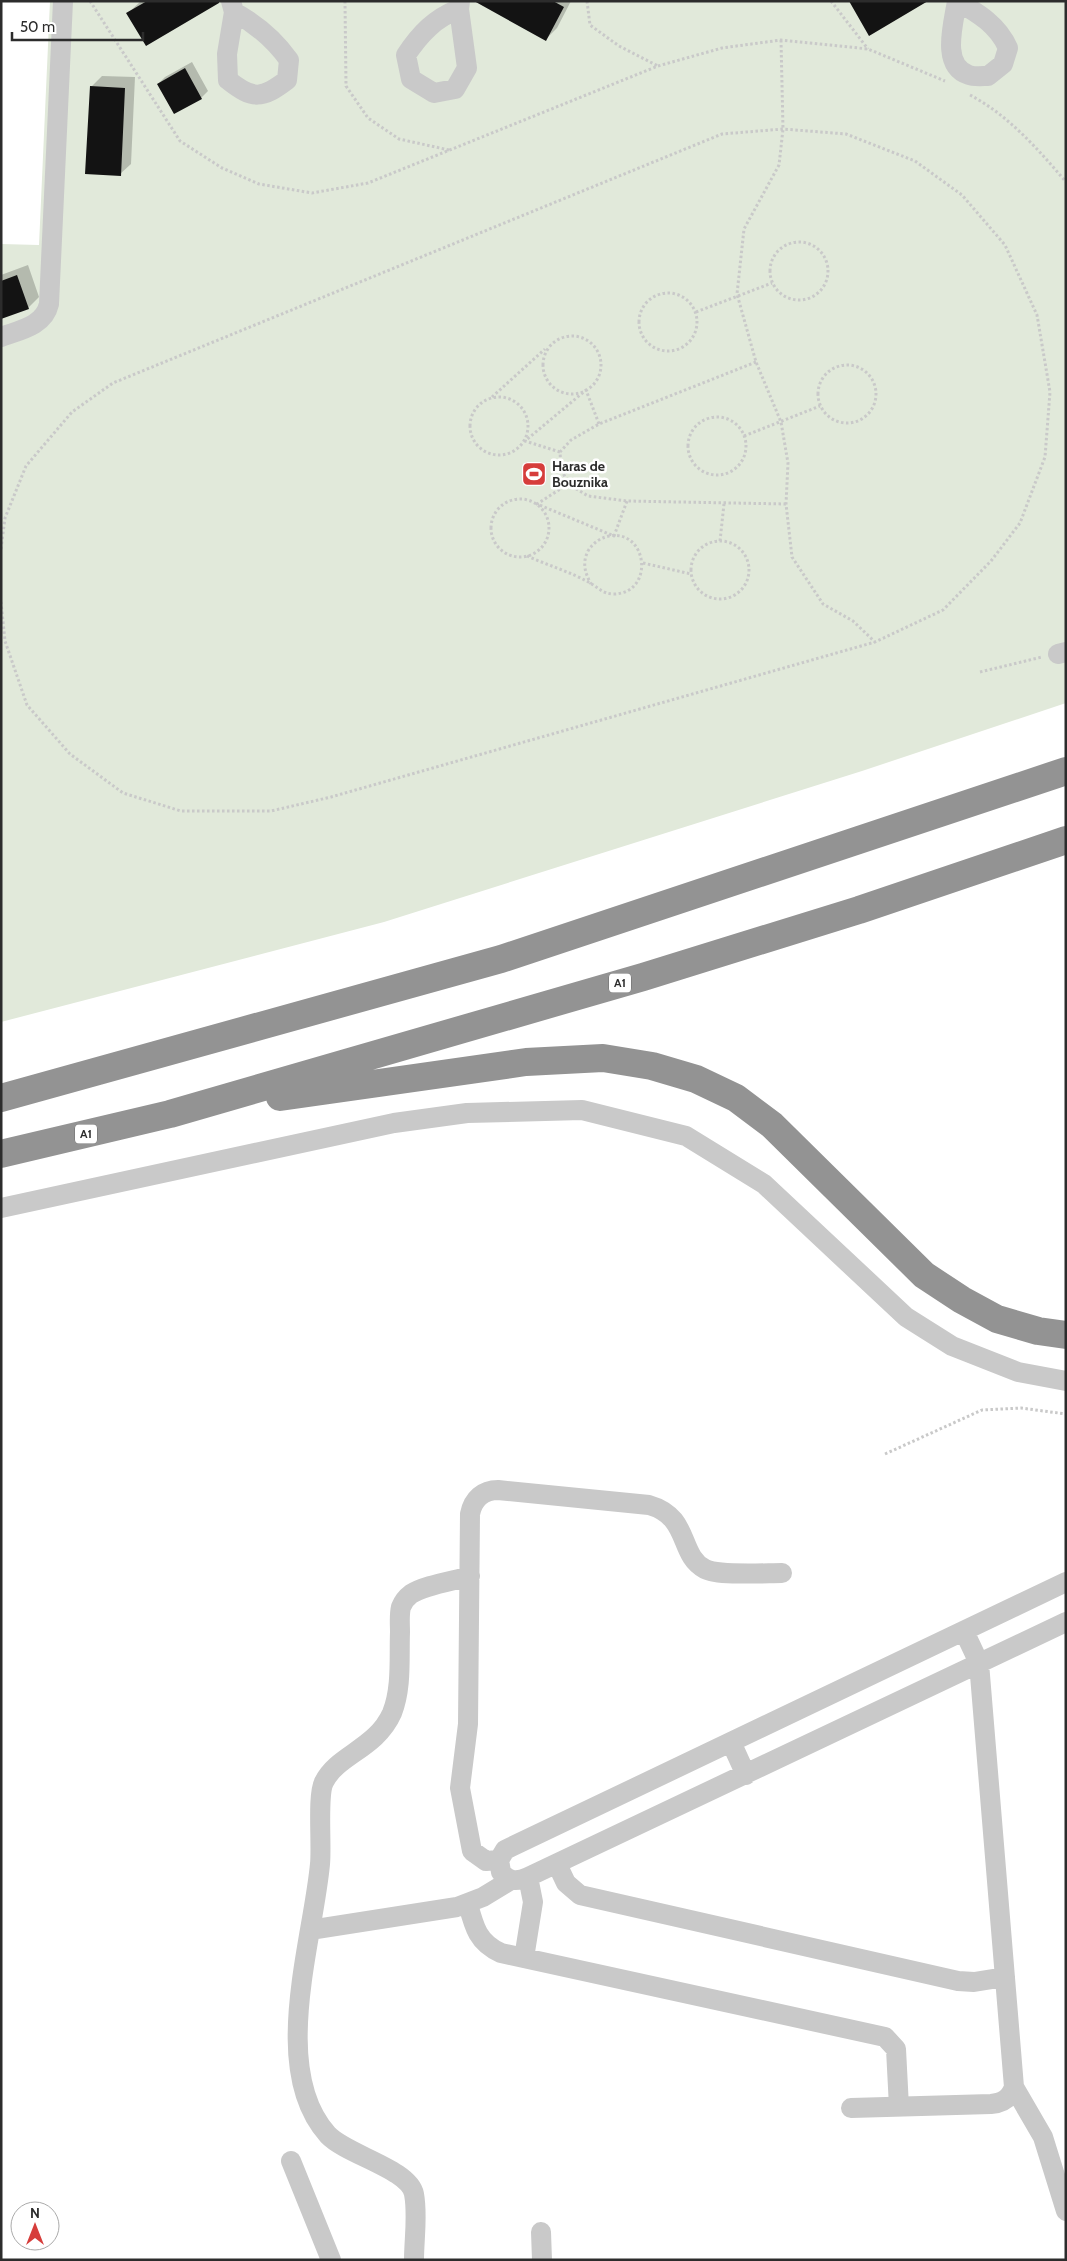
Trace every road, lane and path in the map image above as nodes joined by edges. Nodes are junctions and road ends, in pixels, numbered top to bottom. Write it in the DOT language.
graph roads {
  1 [pos="63,1"];
  2 [pos="90,1"];
  3 [pos="344,1"];
  4 [pos="587,1"];
  5 [pos="831,1"];
  6 [pos="781,40"];
  7 [pos="868,49"];
  8 [pos="658,66"];
  9 [pos="949,84"];
  10 [pos="964,92"];
  11 [pos="783,129"];
  12 [pos="449,150"];
  13 [pos="1066,182"];
  14 [pos="772,283"];
  15 [pos="737,294"];
  16 [pos="696,312"];
  17 [pos="1,337"];
  18 [pos="550,346"];
  19 [pos="756,362"];
  20 [pos="586,390"];
  21 [pos="491,398"];
  22 [pos="820,406"];
  23 [pos="781,422"];
  24 [pos="599,424"];
  25 [pos="744,436"];
  26 [pos="525,441"];
  27 [pos="560,452"];
  28 [pos="568,484"];
  29 [pos="627,501"];
  30 [pos="537,504"];
  31 [pos="724,504"];
  32 [pos="786,504"];
  33 [pos="614,536"];
  34 [pos="720,541"];
  35 [pos="1,550"];
  36 [pos="527,556"];
  37 [pos="643,563"];
  38 [pos="691,574"];
  39 [pos="592,584"];
  40 [pos="1,602"];
  41 [pos="875,642"];
  42 [pos="1062,653"];
  43 [pos="980,672"];
  44 [pos="1066,752"];
  45 [pos="1066,771"];
  46 [pos="1066,840"];
  47 [pos="805,859"];
  48 [pos="1,1098"];
  49 [pos="170,1114"];
  50 [pos="1,1154"];
  51 [pos="1,1208"];
  52 [pos="1066,1335"];
  53 [pos="1066,1381"];
  54 [pos="1066,1414"];
  55 [pos="885,1454"];
  56 [pos="782,1573"];
  57 [pos="470,1576"];
  58 [pos="1066,1582"];
  59 [pos="1066,1622"];
  60 [pos="964,1631"];
  61 [pos="979,1663"];
  62 [pos="731,1742"];
  63 [pos="746,1775"];
  64 [pos="499,1860"];
  65 [pos="557,1864"];
  66 [pos="520,1879"];
  67 [pos="468,1904"];
  68 [pos="310,1930"];
  69 [pos="524,1958"];
  70 [pos="1005,1977"];
  71 [pos="1014,2087"];
  72 [pos="899,2107"];
  73 [pos="851,2108"];
  74 [pos="291,2161"];
  75 [pos="1066,2211"];
  76 [pos="541,2232"];
  77 [pos="330,2260"];
  78 [pos="414,2260"];
  79 [pos="542,2260"];
  1 -- 17 [label="street"];
  2 -- 12 [label="path"];
  3 -- 12 [label="path"];
  4 -- 8 [label="path"];
  5 -- 7 [label="path"];
  6 -- 7 [label="path"];
  6 -- 8 [label="path"];
  6 -- 11 [label="path"];
  7 -- 9 [label="path"];
  8 -- 12 [label="path"];
  10 -- 13 [label="path"];
  11 -- 15 [label="path"];
  11 -- 35 [label="path"];
  11 -- 41 [label="path"];
  14 -- 14 [label="path"];
  14 -- 15 [label="path"];
  15 -- 16 [label="path"];
  15 -- 19 [label="path"];
  16 -- 16 [label="path"];
  18 -- 20 [label="path"];
  18 -- 20 [label="path"];
  18 -- 21 [label="path"];
  19 -- 23 [label="path"];
  19 -- 24 [label="path"];
  20 -- 24 [label="path"];
  20 -- 26 [label="path"];
  21 -- 26 [label="path"];
  21 -- 26 [label="path"];
  22 -- 22 [label="path"];
  22 -- 23 [label="path"];
  23 -- 25 [label="path"];
  23 -- 32 [label="path"];
  24 -- 27 [label="path"];
  25 -- 25 [label="path"];
  26 -- 27 [label="path"];
  27 -- 28 [label="path"];
  28 -- 29 [label="path"];
  28 -- 30 [label="path"];
  29 -- 31 [label="path"];
  29 -- 33 [label="path"];
  30 -- 33 [label="path"];
  30 -- 36 [label="path"];
  30 -- 36 [label="path"];
  31 -- 32 [label="path"];
  31 -- 34 [label="path"];
  32 -- 41 [label="path"];
  33 -- 37 [label="path"];
  33 -- 39 [label="path"];
  34 -- 38 [label="path"];
  34 -- 38 [label="path"];
  36 -- 39 [label="path"];
  37 -- 38 [label="path"];
  37 -- 39 [label="path"];
  40 -- 41 [label="path"];
  42 -- 43 [label="path"];
  44 -- 47 [label="highway"];
  45 -- 47 [label="highway"];
  46 -- 49 [label="highway, A1"];
  47 -- 48 [label="highway"];
  49 -- 50 [label="highway, A1"];
  49 -- 52 [label="highway"];
  51 -- 53 [label="street"];
  54 -- 55 [label="path"];
  56 -- 57 [label="street"];
  57 -- 64 [label="street"];
  57 -- 68 [label="street"];
  58 -- 60 [label="street"];
  59 -- 61 [label="street"];
  60 -- 61 [label="street"];
  60 -- 62 [label="street"];
  61 -- 63 [label="street"];
  61 -- 70 [label="street"];
  62 -- 63 [label="street"];
  62 -- 64 [label="street"];
  63 -- 65 [label="street"];
  64 -- 66 [label="street"];
  65 -- 66 [label="street"];
  65 -- 70 [label="street"];
  66 -- 67 [label="street"];
  66 -- 69 [label="street"];
  67 -- 68 [label="street"];
  67 -- 69 [label="street"];
  68 -- 78 [label="street"];
  69 -- 72 [label="street"];
  70 -- 71 [label="street"];
  71 -- 72 [label="street"];
  71 -- 75 [label="street"];
  72 -- 73 [label="street"];
  74 -- 77 [label="street"];
  76 -- 79 [label="street"];
}
